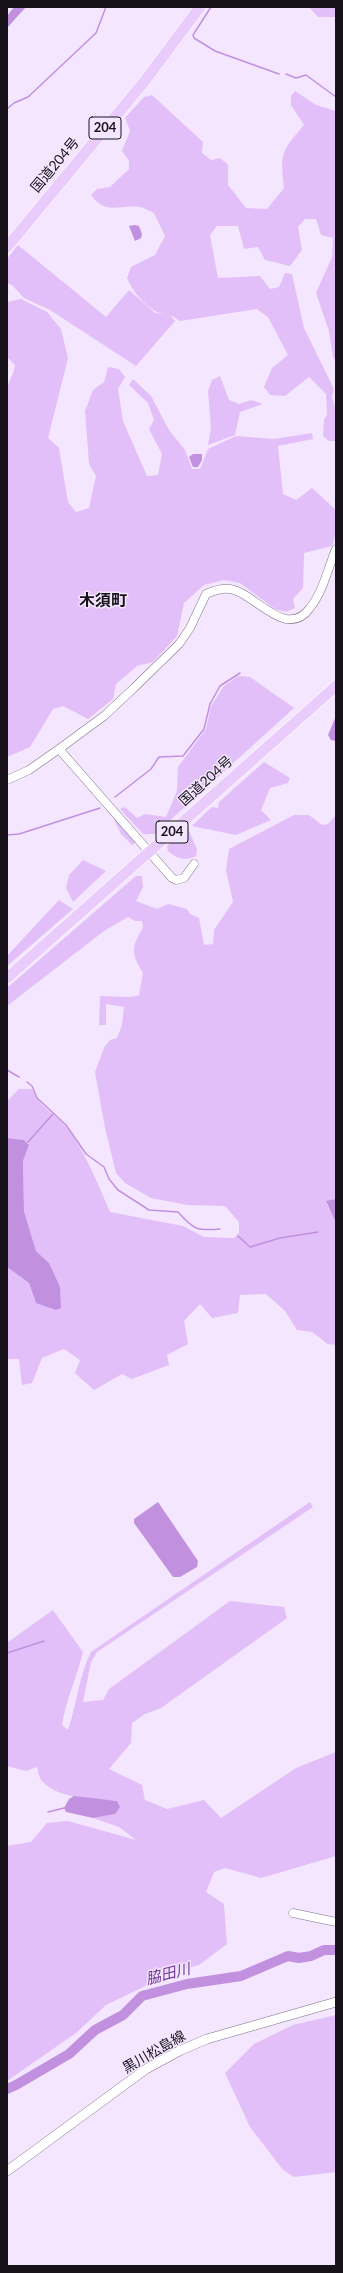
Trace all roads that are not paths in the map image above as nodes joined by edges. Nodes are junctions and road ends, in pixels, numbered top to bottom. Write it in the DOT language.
graph roads {
  1 [pos="200,7"];
  2 [pos="7,247"];
  3 [pos="336,549"];
  4 [pos="336,686"];
  5 [pos="59,749"];
  6 [pos="7,780"];
  7 [pos="150,852"];
  8 [pos="194,864"];
  9 [pos="7,978"];
  10 [pos="293,1913"];
  11 [pos="336,1922"];
  12 [pos="336,2002"];
  13 [pos="7,2171"];
  1 -- 2 [label="highway, 国道204号 / 204"];
  3 -- 5 [label="street"];
  4 -- 7 [label="highway, 国道204号 / 204"];
  5 -- 6 [label="street"];
  5 -- 7 [label="street"];
  7 -- 8 [label="street"];
  7 -- 9 [label="highway, 国道204号 / 204"];
  10 -- 11 [label="street"];
  12 -- 13 [label="main road, 黒川松島線"];
}
